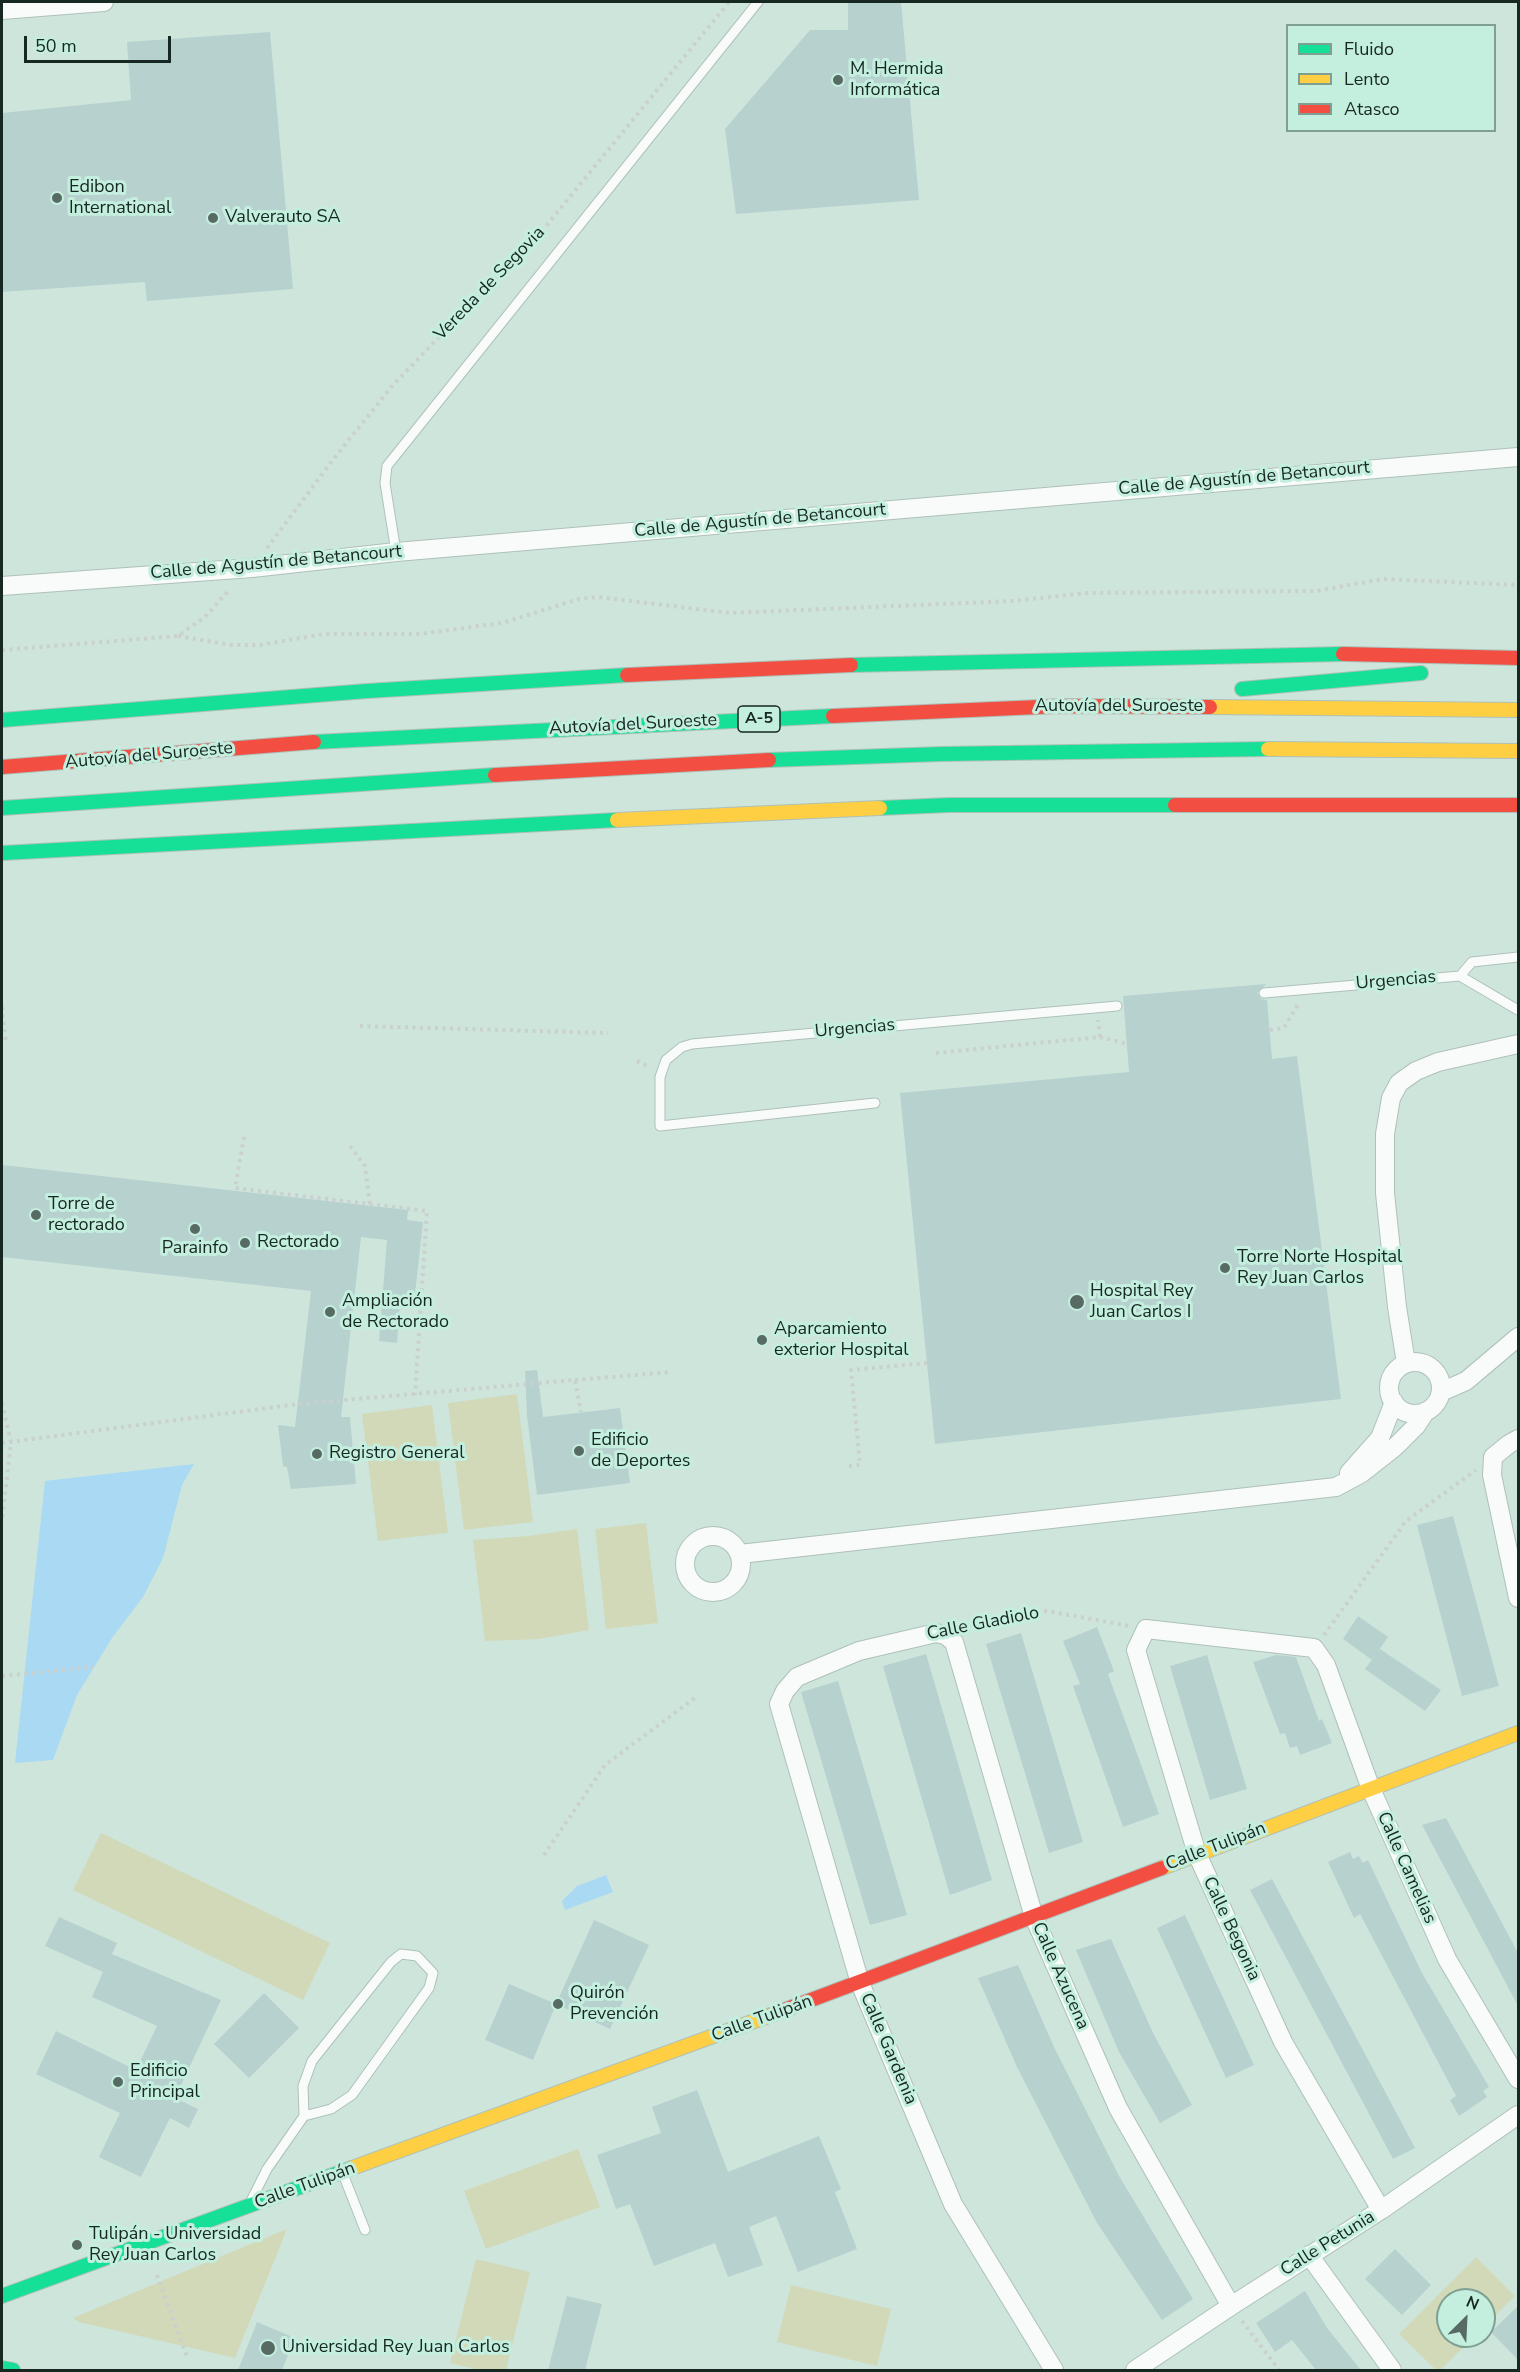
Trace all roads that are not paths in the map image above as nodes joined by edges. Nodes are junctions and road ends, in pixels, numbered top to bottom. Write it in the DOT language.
graph roads {
  1 [pos="104,2"];
  2 [pos="758,2"];
  3 [pos="2,10"];
  4 [pos="1518,457"];
  5 [pos="396,552"];
  6 [pos="2,586"];
  7 [pos="1495,644"];
  8 [pos="1377,654"];
  9 [pos="1518,658"];
  10 [pos="1518,664"];
  11 [pos="1224,691"];
  12 [pos="1200,693"];
  13 [pos="1062,706"];
  14 [pos="1518,710"];
  15 [pos="2,720"];
  16 [pos="1518,752"];
  17 [pos="2,767"];
  18 [pos="1518,804"];
  19 [pos="2,808"];
  20 [pos="156,844"];
  21 [pos="2,853"];
  22 [pos="2,866"];
  23 [pos="1518,957"];
  24 [pos="1460,976"];
  25 [pos="1264,993"];
  26 [pos="1116,1006"];
  27 [pos="1518,1010"];
  28 [pos="1518,1044"];
  29 [pos="875,1103"];
  30 [pos="1518,1337"];
  31 [pos="1406,1363"];
  32 [pos="1441,1392"];
  33 [pos="1394,1402"];
  34 [pos="1426,1411"];
  35 [pos="1518,1439"];
  36 [pos="1336,1487"];
  37 [pos="740,1554"];
  38 [pos="1518,1598"];
  39 [pos="936,1633"];
  40 [pos="1314,1648"];
  41 [pos="779,1704"];
  42 [pos="1518,1733"];
  43 [pos="1371,1789"];
  44 [pos="1197,1854"];
  45 [pos="1034,1917"];
  46 [pos="860,1983"];
  47 [pos="1518,2079"];
  48 [pos="1518,2115"];
  49 [pos="304,2116"];
  50 [pos="342,2172"];
  51 [pos="248,2206"];
  52 [pos="1381,2210"];
  53 [pos="365,2230"];
  54 [pos="1309,2255"];
  55 [pos="2,2296"];
  56 [pos="1231,2306"];
  57 [pos="2,2368"];
  58 [pos="13,2370"];
  59 [pos="1054,2370"];
  60 [pos="1136,2370"];
  61 [pos="1392,2370"];
  1 -- 3 [label="street"];
  2 -- 5 [label="lane, Vereda de Segovia"];
  4 -- 5 [label="street, Calle de Agustín de Betancourt"];
  5 -- 6 [label="street, Calle de Agustín de Betancourt"];
  7 -- 8 [label="main road"];
  8 -- 9 [label="main road"];
  8 -- 15 [label="main road"];
  10 -- 11 [label="main road"];
  12 -- 13 [label="main road"];
  13 -- 14 [label="main road, Autovía del Suroeste / A-5"];
  13 -- 17 [label="main road, Autovía del Suroeste / A-5"];
  16 -- 19 [label="main road"];
  18 -- 20 [label="main road"];
  20 -- 21 [label="main road"];
  20 -- 22 [label="main road"];
  23 -- 24 [label="lane"];
  24 -- 25 [label="lane, Urgencias"];
  24 -- 27 [label="lane, Urgencias"];
  26 -- 29 [label="lane, Urgencias"];
  28 -- 31 [label="street"];
  30 -- 32 [label="street"];
  31 -- 32 [label="street"];
  31 -- 33 [label="street"];
  32 -- 34 [label="street"];
  33 -- 34 [label="street"];
  33 -- 36 [label="street"];
  34 -- 36 [label="street"];
  35 -- 38 [label="street"];
  36 -- 37 [label="street"];
  39 -- 41 [label="street, Calle Gladiolo"];
  39 -- 45 [label="street, Calle Azucena"];
  40 -- 43 [label="street, Calle Camelias"];
  40 -- 44 [label="street, Calle Begonia"];
  41 -- 46 [label="street, Calle Gardenia"];
  42 -- 43 [label="main road, Calle Tulipán"];
  43 -- 44 [label="main road, Calle Tulipán"];
  43 -- 47 [label="street, Calle Camelias"];
  44 -- 45 [label="main road, Calle Tulipán"];
  44 -- 52 [label="street, Calle Begonia"];
  45 -- 46 [label="main road, Calle Tulipán"];
  45 -- 56 [label="street, Calle Azucena"];
  46 -- 50 [label="main road, Calle Tulipán"];
  46 -- 59 [label="street, Calle Gardenia"];
  48 -- 52 [label="street, Calle Petunia"];
  49 -- 49 [label="lane"];
  49 -- 51 [label="lane"];
  50 -- 51 [label="main road, Calle Tulipán"];
  50 -- 53 [label="lane"];
  51 -- 55 [label="main road, Calle Tulipán"];
  52 -- 54 [label="street, Calle Petunia"];
  54 -- 56 [label="street, Calle Petunia"];
  54 -- 61 [label="street"];
  56 -- 60 [label="street, Calle Petunia"];
  57 -- 58 [label="main road"];
}
